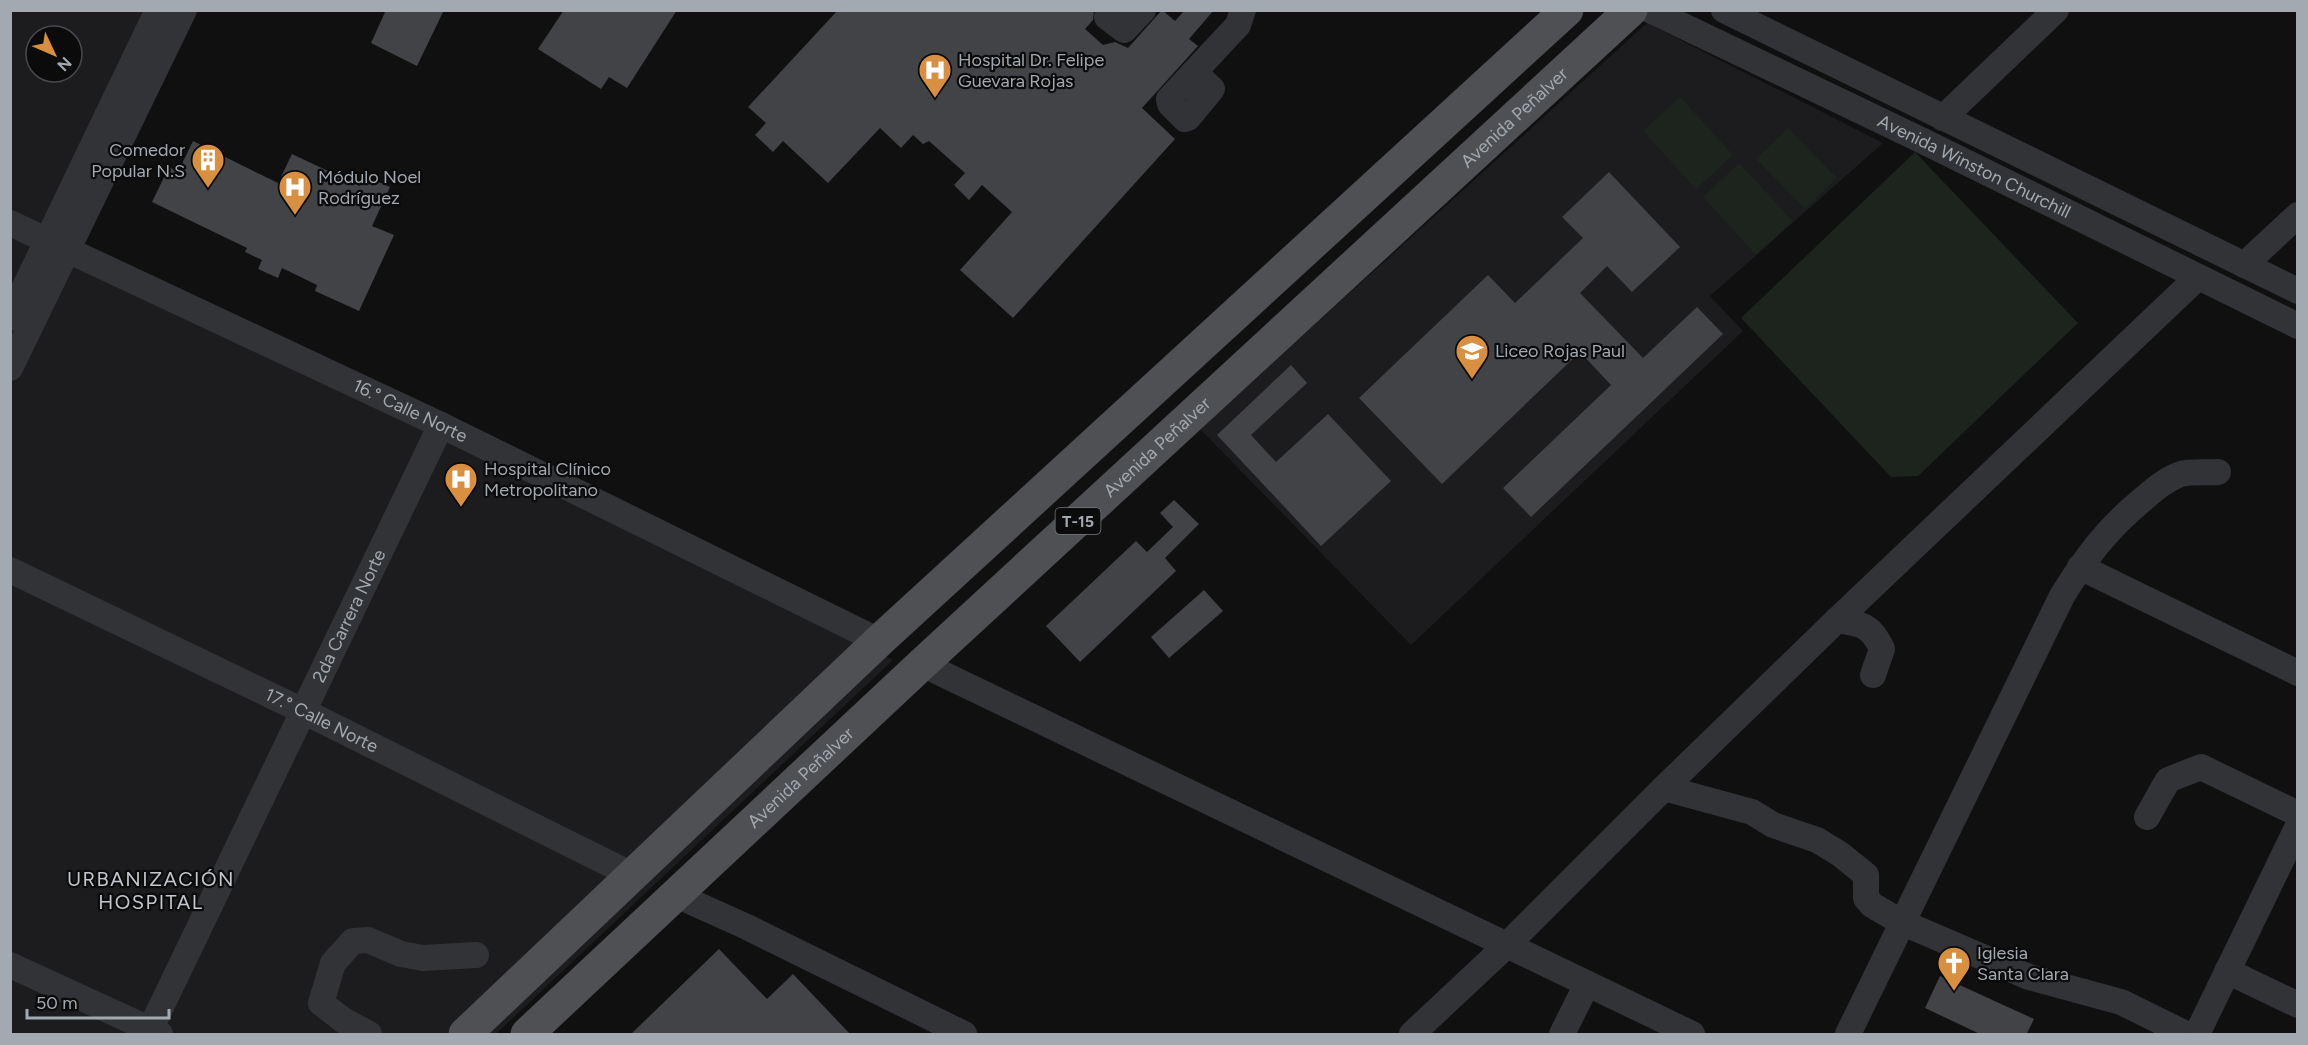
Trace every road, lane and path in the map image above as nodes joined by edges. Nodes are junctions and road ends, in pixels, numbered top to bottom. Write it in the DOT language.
graph roads {
  1 [pos="158,10"];
  2 [pos="184,10"];
  3 [pos="1111,10"];
  4 [pos="1143,10"];
  5 [pos="1244,10"];
  6 [pos="1567,10"];
  7 [pos="1631,10"];
  8 [pos="1650,10"];
  9 [pos="1724,10"];
  10 [pos="2056,10"];
  11 [pos="1195,73"];
  12 [pos="1943,118"];
  13 [pos="2298,215"];
  14 [pos="10,223"];
  15 [pos="57,246"];
  16 [pos="2244,265"];
  17 [pos="2198,277"];
  18 [pos="2298,291"];
  19 [pos="10,318"];
  20 [pos="2298,326"];
  21 [pos="10,368"];
  22 [pos="441,425"];
  23 [pos="2218,472"];
  24 [pos="2080,567"];
  25 [pos="10,570"];
  26 [pos="1837,620"];
  27 [pos="879,641"];
  28 [pos="922,664"];
  29 [pos="2298,673"];
  30 [pos="1873,675"];
  31 [pos="303,711"];
  32 [pos="1664,788"];
  33 [pos="2298,814"];
  34 [pos="2147,817"];
  35 [pos="2298,826"];
  36 [pos="632,874"];
  37 [pos="676,895"];
  38 [pos="1901,922"];
  39 [pos="1507,945"];
  40 [pos="476,955"];
  41 [pos="10,965"];
  42 [pos="2227,971"];
  43 [pos="1587,984"];
  44 [pos="2298,1005"];
  45 [pos="153,1033"];
  46 [pos="1687,1033"];
  47 [pos="369,1035"];
  48 [pos="465,1035"];
  49 [pos="527,1035"];
  50 [pos="964,1035"];
  51 [pos="1412,1035"];
  52 [pos="1562,1035"];
  53 [pos="1848,1035"];
  54 [pos="2186,1035"];
  55 [pos="2197,1035"];
  1 -- 15 [label="street"];
  2 -- 15 [label="street"];
  3 -- 4 [label="street"];
  5 -- 11 [label="street"];
  6 -- 27 [label="main road, T-15"];
  7 -- 28 [label="main road, Avenida Peñalver / T-15"];
  8 -- 17 [label="street, Avenida Winston Churchill"];
  9 -- 12 [label="street, Avenida Winston Churchill"];
  10 -- 12 [label="street"];
  12 -- 16 [label="street, Avenida Winston Churchill"];
  13 -- 16 [label="street"];
  14 -- 15 [label="street, 16.° Calle Norte"];
  15 -- 19 [label="street"];
  15 -- 21 [label="street"];
  15 -- 22 [label="street, 16.° Calle Norte"];
  16 -- 18 [label="street, Avenida Winston Churchill"];
  17 -- 20 [label="street, Avenida Winston Churchill"];
  17 -- 26 [label="street"];
  22 -- 27 [label="street, 16.° Calle Norte"];
  22 -- 31 [label="street, 2da Carrera Norte"];
  23 -- 24 [label="street"];
  24 -- 29 [label="street"];
  24 -- 38 [label="street"];
  25 -- 31 [label="street, 17.° Calle Norte"];
  26 -- 30 [label="street"];
  26 -- 32 [label="street"];
  27 -- 36 [label="main road, T-15"];
  28 -- 37 [label="main road, Avenida Peñalver / T-15"];
  28 -- 39 [label="street"];
  31 -- 36 [label="street, 17.° Calle Norte"];
  31 -- 45 [label="street, 2da Carrera Norte"];
  32 -- 38 [label="street"];
  32 -- 39 [label="street"];
  33 -- 34 [label="street"];
  35 -- 42 [label="street"];
  36 -- 48 [label="main road, T-15"];
  37 -- 49 [label="main road, Avenida Peñalver / T-15"];
  37 -- 50 [label="street"];
  38 -- 53 [label="street"];
  38 -- 54 [label="street"];
  39 -- 43 [label="street"];
  39 -- 51 [label="street"];
  40 -- 47 [label="street"];
  41 -- 45 [label="street"];
  42 -- 44 [label="street"];
  42 -- 55 [label="street"];
  43 -- 46 [label="street"];
  43 -- 52 [label="street"];
}
